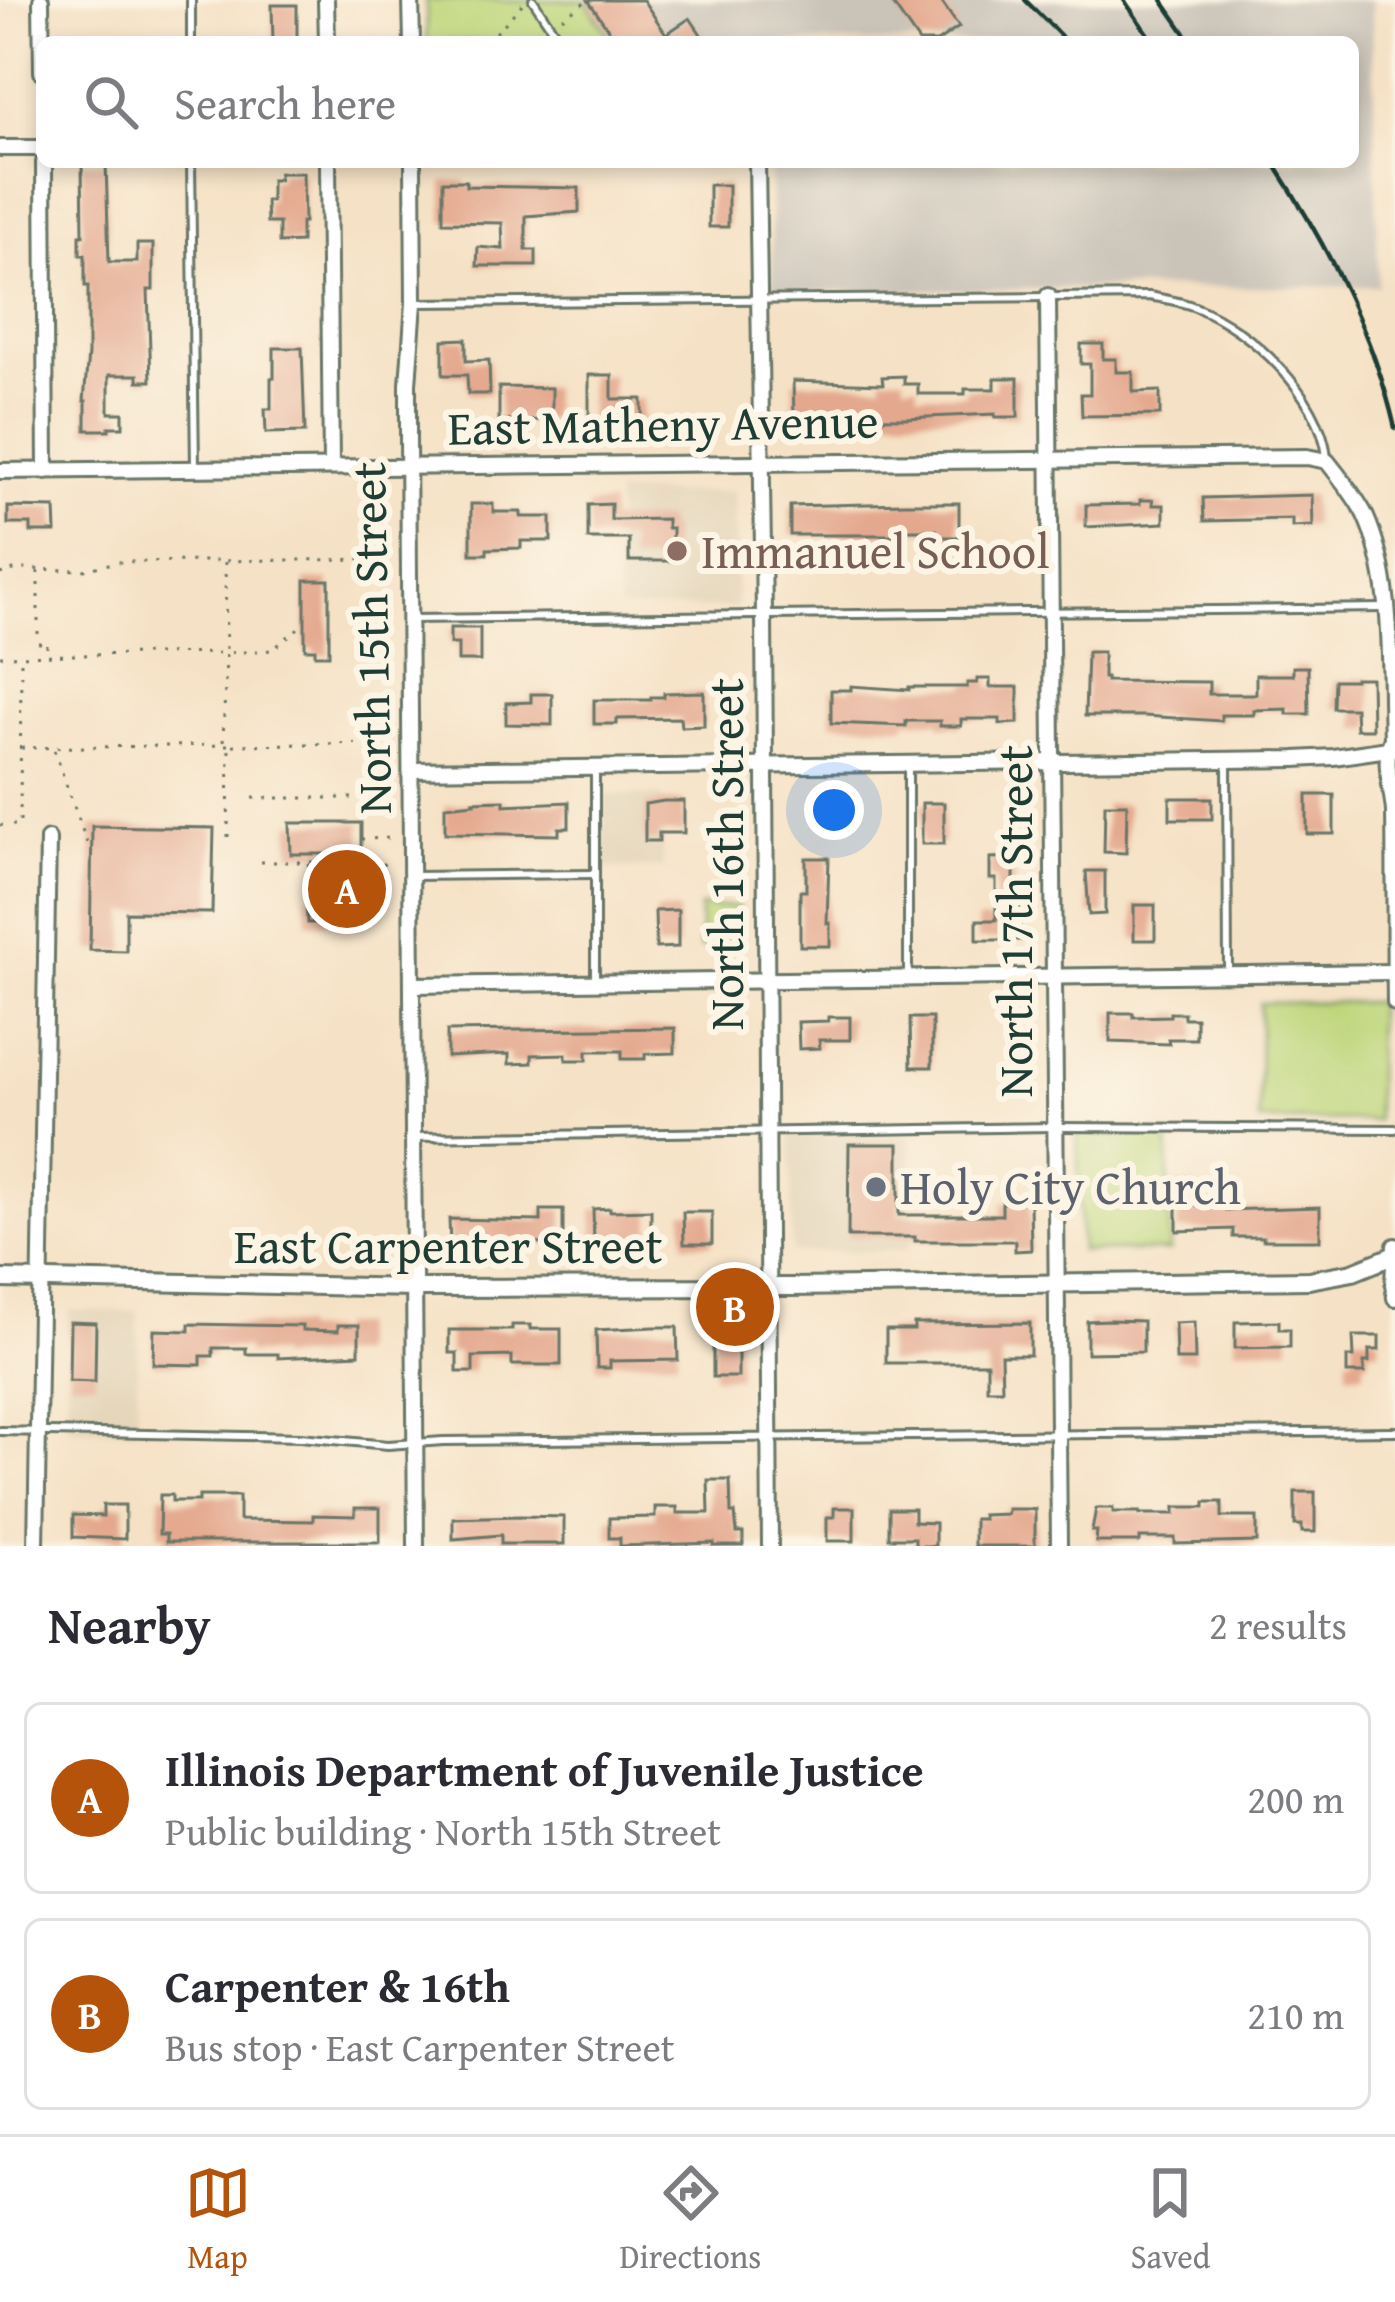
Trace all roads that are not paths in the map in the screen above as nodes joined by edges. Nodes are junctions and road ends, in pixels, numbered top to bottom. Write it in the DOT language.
graph roads {
  1 [pos="41,0"];
  2 [pos="191,0"];
  3 [pos="326,0"];
  4 [pos="411,0"];
  5 [pos="529,0"];
  6 [pos="42,36"];
  7 [pos="191,36"];
  8 [pos="327,36"];
  9 [pos="412,36"];
  10 [pos="557,36"];
  11 [pos="0,148"];
  12 [pos="36,148"];
  13 [pos="44,168"];
  14 [pos="191,168"];
  15 [pos="328,168"];
  16 [pos="413,168"];
  17 [pos="757,168"];
  18 [pos="1048,296"];
  19 [pos="760,302"];
  20 [pos="414,303"];
  21 [pos="1050,459"];
  22 [pos="1327,460"];
  23 [pos="762,462"];
  24 [pos="331,466"];
  25 [pos="408,466"];
  26 [pos="195,468"];
  27 [pos="0,471"];
  28 [pos="46,471"];
  29 [pos="1389,608"];
  30 [pos="1051,612"];
  31 [pos="764,614"];
  32 [pos="408,620"];
  33 [pos="1391,749"];
  34 [pos="1227,759"];
  35 [pos="1053,761"];
  36 [pos="764,765"];
  37 [pos="908,765"];
  38 [pos="595,768"];
  39 [pos="412,770"];
  40 [pos="48,838"];
  41 [pos="594,874"];
  42 [pos="412,876"];
  43 [pos="1394,971"];
  44 [pos="1228,974"];
  45 [pos="1055,977"];
  46 [pos="765,980"];
  47 [pos="908,980"];
  48 [pos="595,984"];
  49 [pos="413,985"];
  50 [pos="1395,1003"];
  51 [pos="1055,1126"];
  52 [pos="1395,1129"];
  53 [pos="767,1131"];
  54 [pos="415,1137"];
  55 [pos="1394,1252"];
  56 [pos="0,1280"];
  57 [pos="40,1280"];
  58 [pos="1057,1282"];
  59 [pos="768,1287"];
  60 [pos="415,1288"];
  61 [pos="1395,1298"];
  62 [pos="0,1431"];
  63 [pos="1395,1431"];
  64 [pos="38,1432"];
  65 [pos="1058,1434"];
  66 [pos="769,1437"];
  67 [pos="416,1443"];
  68 [pos="36,1546"];
  69 [pos="416,1546"];
  70 [pos="770,1546"];
  71 [pos="1059,1546"];
  1 -- 6 [label="street"];
  2 -- 7 [label="lane"];
  3 -- 8 [label="street"];
  4 -- 9 [label="street"];
  5 -- 10 [label="lane"];
  11 -- 12 [label="street"];
  13 -- 28 [label="street"];
  14 -- 26 [label="lane"];
  15 -- 24 [label="street, North 15th Street"];
  16 -- 20 [label="street, North 15th Street"];
  17 -- 19 [label="street, North 16th Street"];
  18 -- 19 [label="lane"];
  18 -- 21 [label="street, North 17th Street"];
  18 -- 22 [label="lane"];
  19 -- 20 [label="lane"];
  19 -- 23 [label="street, North 16th Street"];
  20 -- 25 [label="street, North 15th Street"];
  21 -- 22 [label="street, East Matheny Avenue"];
  21 -- 23 [label="street, East Matheny Avenue"];
  21 -- 30 [label="street, North 17th Street"];
  22 -- 29 [label="street"];
  23 -- 25 [label="street, East Matheny Avenue"];
  23 -- 31 [label="street, North 16th Street"];
  24 -- 25 [label="street, East Matheny Avenue"];
  24 -- 26 [label="street, East Matheny Avenue"];
  25 -- 32 [label="street, North 15th Street"];
  26 -- 28 [label="street, East Matheny Avenue"];
  27 -- 28 [label="street, East Matheny Avenue"];
  29 -- 30 [label="lane"];
  29 -- 33 [label="street"];
  30 -- 31 [label="lane"];
  30 -- 35 [label="street, North 17th Street"];
  31 -- 32 [label="lane"];
  31 -- 36 [label="street, North 16th Street"];
  32 -- 39 [label="street, North 15th Street"];
  33 -- 34 [label="street"];
  33 -- 43 [label="street"];
  34 -- 35 [label="street"];
  34 -- 44 [label="lane"];
  35 -- 37 [label="street"];
  35 -- 45 [label="street, North 17th Street"];
  36 -- 37 [label="street"];
  36 -- 38 [label="street"];
  36 -- 46 [label="street, North 16th Street"];
  37 -- 47 [label="lane"];
  38 -- 39 [label="street"];
  38 -- 41 [label="lane"];
  39 -- 42 [label="street, North 15th Street"];
  40 -- 57 [label="street"];
  41 -- 42 [label="lane"];
  41 -- 48 [label="lane"];
  42 -- 49 [label="street, North 15th Street"];
  43 -- 44 [label="street"];
  43 -- 50 [label="street"];
  44 -- 45 [label="street"];
  45 -- 47 [label="street"];
  45 -- 51 [label="street, North 17th Street"];
  46 -- 47 [label="street"];
  46 -- 48 [label="street"];
  46 -- 53 [label="street, North 16th Street"];
  48 -- 49 [label="street"];
  49 -- 54 [label="street, North 15th Street"];
  51 -- 52 [label="lane"];
  51 -- 53 [label="lane"];
  51 -- 58 [label="street, North 17th Street"];
  53 -- 54 [label="lane"];
  53 -- 59 [label="street, North 16th Street"];
  54 -- 60 [label="street, North 15th Street"];
  55 -- 58 [label="street, East Carpenter Street"];
  55 -- 61 [label="street"];
  56 -- 57 [label="street, East Carpenter Street"];
  57 -- 60 [label="street, East Carpenter Street"];
  57 -- 64 [label="street"];
  58 -- 59 [label="street, East Carpenter Street"];
  58 -- 65 [label="street, North 17th Street"];
  59 -- 60 [label="street, East Carpenter Street"];
  59 -- 66 [label="street, North 16th Street"];
  60 -- 67 [label="street, North 15th Street"];
  62 -- 64 [label="lane"];
  63 -- 65 [label="lane"];
  64 -- 67 [label="lane"];
  64 -- 68 [label="street"];
  65 -- 66 [label="lane"];
  65 -- 71 [label="street, North 17th Street"];
  66 -- 67 [label="lane"];
  66 -- 70 [label="street, North 16th Street"];
  67 -- 69 [label="street, North 15th Street"];
}
